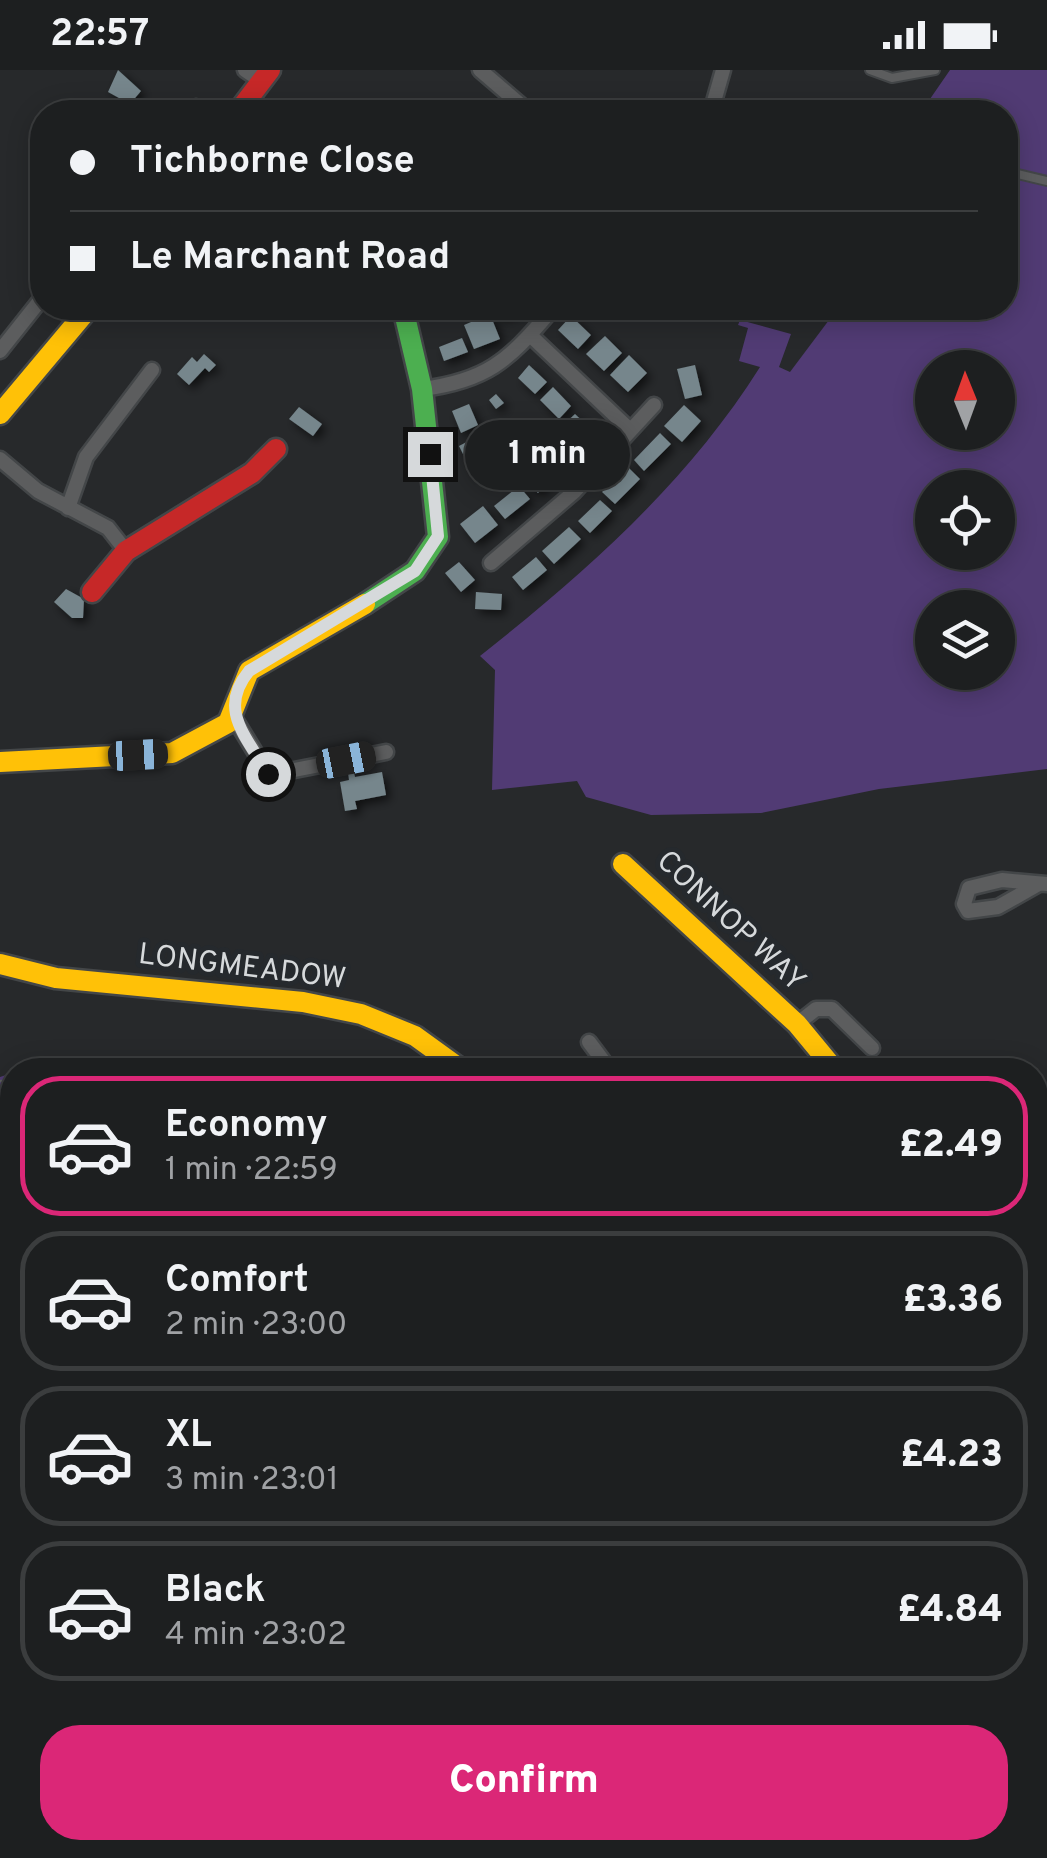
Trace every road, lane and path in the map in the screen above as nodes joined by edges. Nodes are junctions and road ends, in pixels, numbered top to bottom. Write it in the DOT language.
graph roads {
  1 [pos="480,70"];
  2 [pos="723,70"];
  3 [pos="870,70"];
  4 [pos="935,70"];
  5 [pos="259,74"];
  6 [pos="245,100"];
  7 [pos="516,100"];
  8 [pos="714,100"];
  9 [pos="1018,173"];
  10 [pos="1047,181"];
  11 [pos="30,313"];
  12 [pos="79,320"];
  13 [pos="407,320"];
  14 [pos="542,320"];
  15 [pos="530,335"];
  16 [pos="0,351"];
  17 [pos="152,370"];
  18 [pos="422,389"];
  19 [pos="654,405"];
  20 [pos="0,414"];
  21 [pos="628,428"];
  22 [pos="276,449"];
  23 [pos="0,459"];
  24 [pos="68,508"];
  25 [pos="126,552"];
  26 [pos="489,563"];
  27 [pos="92,592"];
  28 [pos="233,716"];
  29 [pos="386,752"];
  30 [pos="0,762"];
  31 [pos="623,864"];
  32 [pos="0,964"];
  33 [pos="797,1024"];
  34 [pos="589,1042"];
  35 [pos="872,1048"];
  36 [pos="446,1058"];
  37 [pos="599,1058"];
  38 [pos="825,1058"];
  1 -- 7 [label="street"];
  2 -- 8 [label="street"];
  3 -- 4 [label="lane"];
  5 -- 6 [label="street"];
  9 -- 10 [label="lane"];
  11 -- 16 [label="street"];
  12 -- 20 [label="street"];
  13 -- 18 [label="street"];
  14 -- 15 [label="street"];
  15 -- 18 [label="street"];
  15 -- 21 [label="street"];
  17 -- 24 [label="street"];
  18 -- 28 [label="street"];
  19 -- 21 [label="street"];
  21 -- 26 [label="street"];
  22 -- 25 [label="street"];
  23 -- 24 [label="street"];
  24 -- 25 [label="street"];
  25 -- 27 [label="street"];
  28 -- 29 [label="street"];
  28 -- 30 [label="street"];
  31 -- 33 [label="street, CONNOP WAY"];
  32 -- 36 [label="street, LONGMEADOW"];
  33 -- 35 [label="street, CONNOP WAY"];
  33 -- 38 [label="street, CONNOP WAY"];
  34 -- 37 [label="street"];
}
